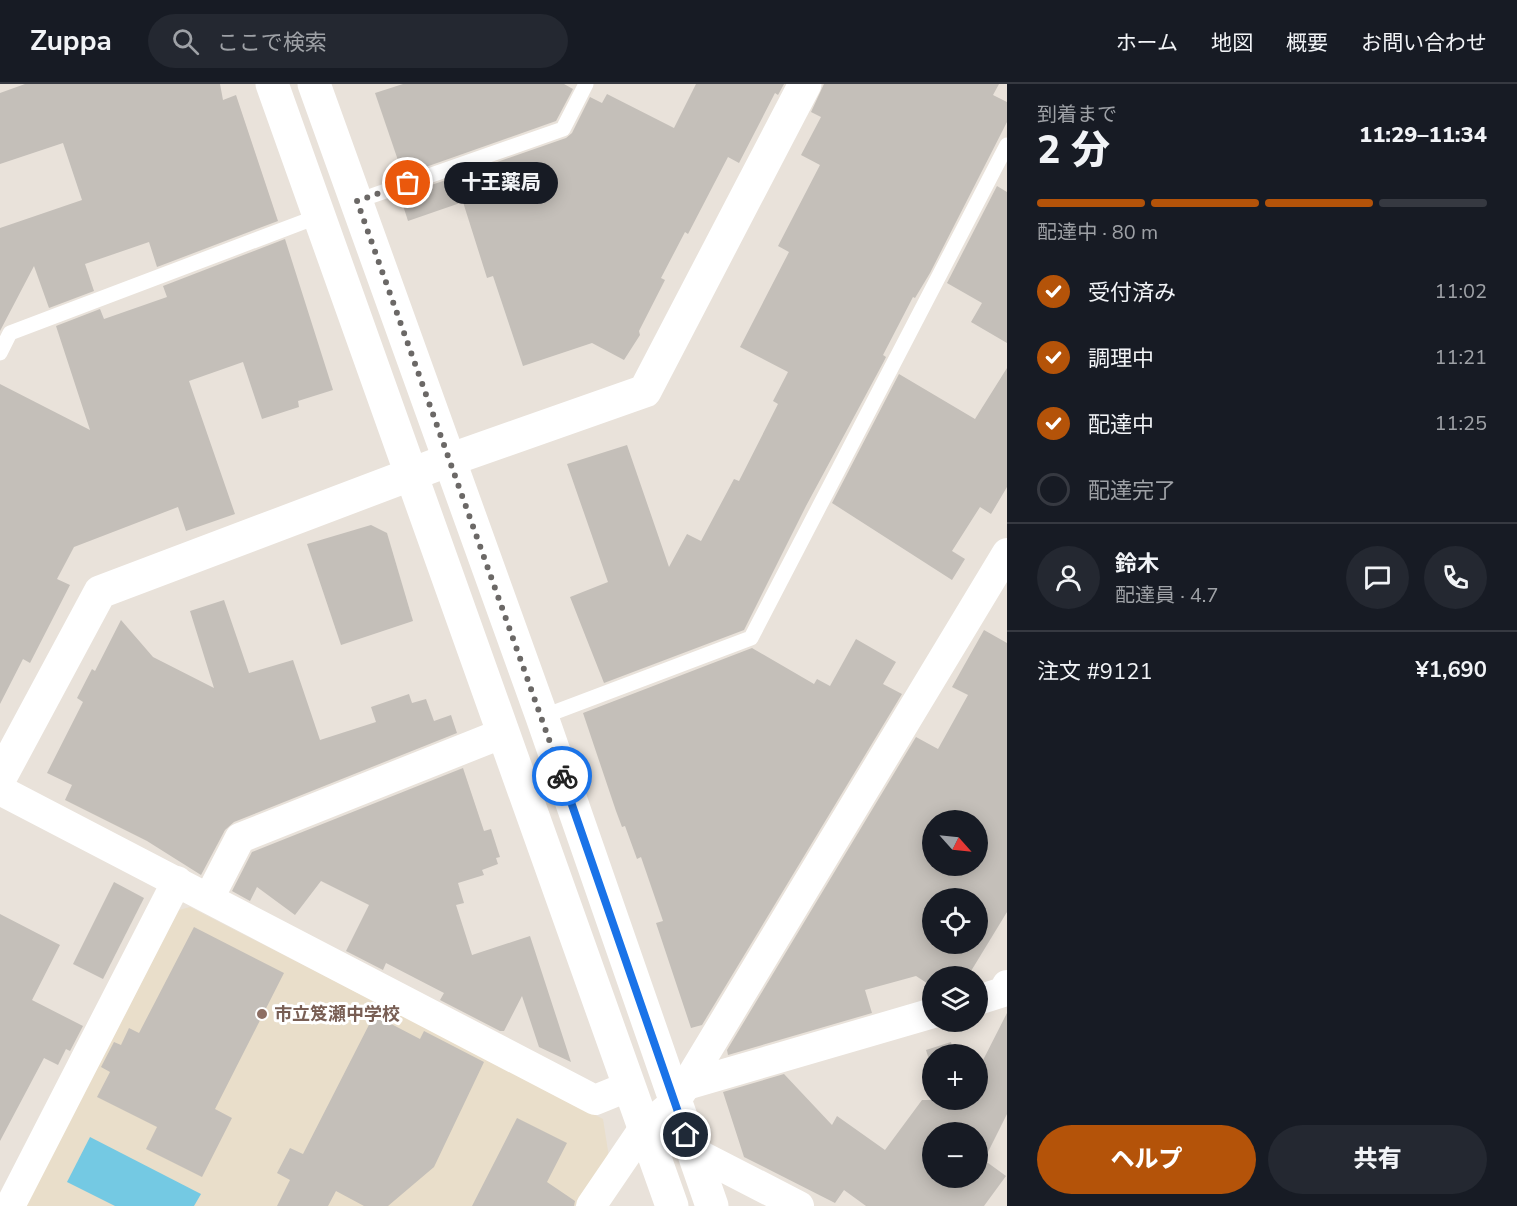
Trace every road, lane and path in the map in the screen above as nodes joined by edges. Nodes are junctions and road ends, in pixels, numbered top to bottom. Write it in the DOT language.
graph roads {
  1 [pos="272,84"];
  2 [pos="314,84"];
  3 [pos="586,84"];
  4 [pos="804,84"];
  5 [pos="1007,145"];
  6 [pos="357,201"];
  7 [pos="319,216"];
  8 [pos="0,353"];
  9 [pos="449,459"];
  10 [pos="411,474"];
  11 [pos="1007,554"];
  12 [pos="542,717"];
  13 [pos="501,734"];
  14 [pos="0,778"];
  15 [pos="0,790"];
  16 [pos="177,881"];
  17 [pos="209,898"];
  18 [pos="922,1017"];
  19 [pos="627,1087"];
  20 [pos="680,1094"];
  21 [pos="644,1128"];
  22 [pos="692,1151"];
  23 [pos="10,1206"];
  24 [pos="591,1206"];
  25 [pos="672,1206"];
  26 [pos="712,1206"];
  27 [pos="799,1206"];
  1 -- 7 [label="street"];
  2 -- 6 [label="street"];
  3 -- 6 [label="lane"];
  4 -- 9 [label="street"];
  5 -- 12 [label="lane"];
  6 -- 9 [label="street"];
  7 -- 8 [label="lane"];
  7 -- 10 [label="street"];
  9 -- 10 [label="street"];
  9 -- 12 [label="street"];
  10 -- 13 [label="street"];
  10 -- 14 [label="street"];
  11 -- 20 [label="street"];
  12 -- 20 [label="street"];
  13 -- 17 [label="street"];
  13 -- 19 [label="street"];
  15 -- 16 [label="street"];
  16 -- 17 [label="street"];
  16 -- 23 [label="street"];
  17 -- 19 [label="street"];
  18 -- 20 [label="street"];
  19 -- 21 [label="street"];
  20 -- 21 [label="street"];
  20 -- 22 [label="street"];
  21 -- 24 [label="street"];
  21 -- 25 [label="street"];
  22 -- 26 [label="street"];
  22 -- 27 [label="street"];
}
